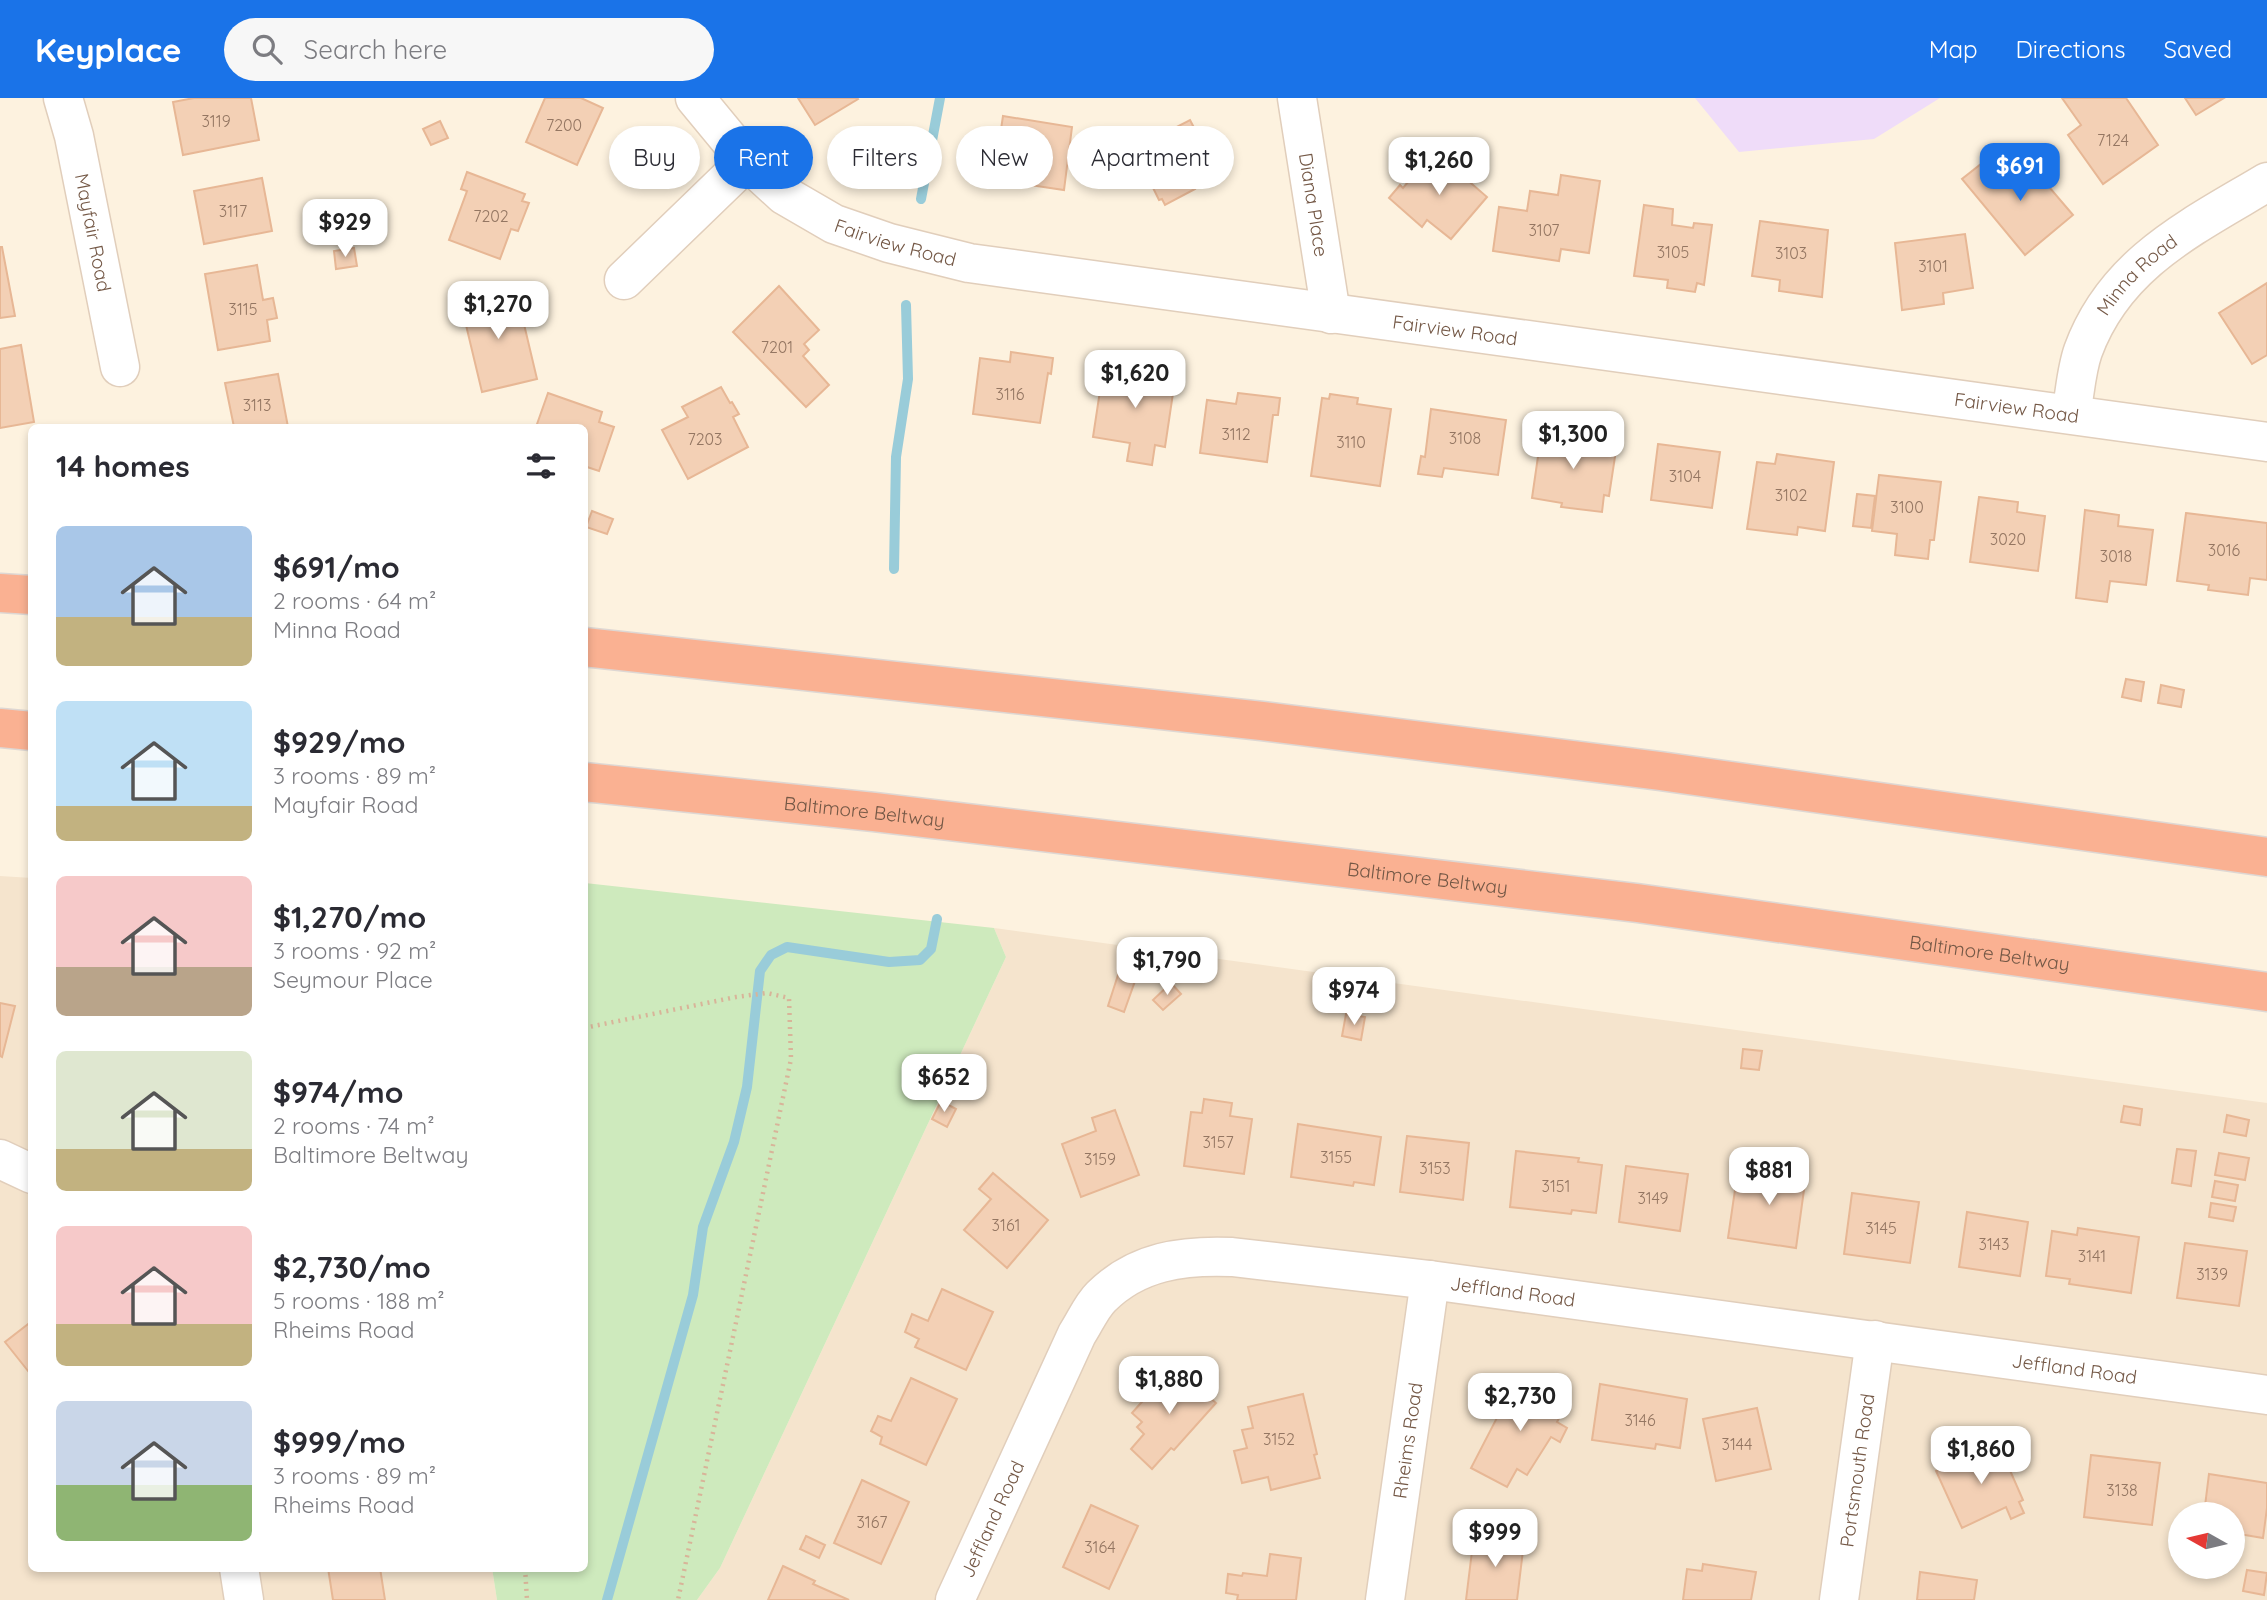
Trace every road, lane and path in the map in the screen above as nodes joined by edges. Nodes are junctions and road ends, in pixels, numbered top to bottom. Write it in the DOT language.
graph roads {
  1 [pos="63,98"];
  2 [pos="695,98"];
  3 [pos="1297,98"];
  4 [pos="718,126"];
  5 [pos="2267,182"];
  6 [pos="718,189"];
  7 [pos="777,189"];
  8 [pos="624,280"];
  9 [pos="1331,314"];
  10 [pos="120,367"];
  11 [pos="2071,414"];
  12 [pos="2267,442"];
  13 [pos="0,593"];
  14 [pos="28,595"];
  15 [pos="588,647"];
  16 [pos="0,728"];
  17 [pos="28,730"];
  18 [pos="588,782"];
  19 [pos="2267,857"];
  20 [pos="2267,992"];
  21 [pos="588,1027"];
  22 [pos="0,1159"];
  23 [pos="28,1172"];
  24 [pos="1430,1280"];
  25 [pos="1875,1340"];
  26 [pos="2267,1395"];
  27 [pos="240,1572"];
  28 [pos="525,1572"];
  29 [pos="244,1600"];
  30 [pos="527,1600"];
  31 [pos="678,1600"];
  32 [pos="955,1600"];
  33 [pos="1385,1600"];
  34 [pos="1839,1600"];
  1 -- 10 [label="street, Mayfair Road"];
  2 -- 4 [label="street, Fairview Road"];
  3 -- 9 [label="street, Diana Place"];
  5 -- 11 [label="street, Minna Road"];
  6 -- 8 [label="street"];
  7 -- 9 [label="street, Fairview Road"];
  9 -- 11 [label="street, Fairview Road"];
  11 -- 12 [label="street, Fairview Road"];
  13 -- 14 [label="highway"];
  15 -- 19 [label="highway"];
  16 -- 17 [label="highway"];
  18 -- 20 [label="highway, Baltimore Beltway"];
  21 -- 31 [label="path"];
  22 -- 23 [label="street"];
  24 -- 25 [label="street, Jeffland Road"];
  24 -- 32 [label="street, Jeffland Road"];
  24 -- 33 [label="street, Rheims Road"];
  25 -- 26 [label="street, Jeffland Road"];
  25 -- 34 [label="street, Portsmouth Road"];
  27 -- 29 [label="street"];
  28 -- 30 [label="path"];
}
